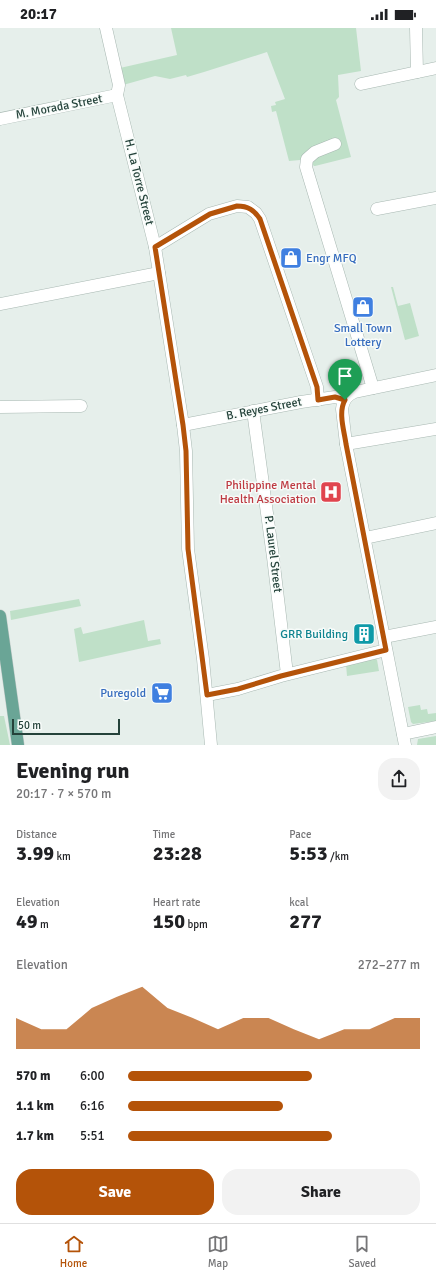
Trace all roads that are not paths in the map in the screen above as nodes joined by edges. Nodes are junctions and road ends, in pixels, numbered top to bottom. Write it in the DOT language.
graph roads {
  1 [pos="106,28"];
  2 [pos="416,28"];
  3 [pos="436,68"];
  4 [pos="417,72"];
  5 [pos="361,84"];
  6 [pos="117,95"];
  7 [pos="0,119"];
  8 [pos="335,144"];
  9 [pos="436,198"];
  10 [pos="377,209"];
  11 [pos="155,247"];
  12 [pos="159,273"];
  13 [pos="0,304"];
  14 [pos="436,375"];
  15 [pos="372,388"];
  16 [pos="318,400"];
  17 [pos="345,400"];
  18 [pos="81,406"];
  19 [pos="0,407"];
  20 [pos="254,411"];
  21 [pos="183,425"];
  22 [pos="436,428"];
  23 [pos="346,444"];
  24 [pos="436,523"];
  25 [pos="364,538"];
  26 [pos="0,616"];
  27 [pos="436,627"];
  28 [pos="384,637"];
  29 [pos="386,650"];
  30 [pos="287,674"];
  31 [pos="207,695"];
  32 [pos="436,727"];
  33 [pos="404,739"];
  34 [pos="18,745"];
  35 [pos="210,745"];
  1 -- 6 [label="street, H. La Torre Street"];
  2 -- 4 [label="street"];
  3 -- 4 [label="street"];
  4 -- 5 [label="street"];
  6 -- 7 [label="street, M. Morada Street"];
  6 -- 11 [label="street, H. La Torre Street"];
  8 -- 15 [label="street"];
  9 -- 10 [label="street"];
  11 -- 12 [label="street, H. La Torre Street"];
  11 -- 16 [label="street"];
  12 -- 13 [label="street"];
  12 -- 21 [label="street, H. La Torre Street"];
  14 -- 15 [label="street"];
  15 -- 17 [label="street"];
  16 -- 17 [label="street, B. Reyes Street"];
  16 -- 20 [label="street, B. Reyes Street"];
  17 -- 23 [label="street"];
  18 -- 19 [label="street"];
  20 -- 21 [label="street, B. Reyes Street"];
  20 -- 30 [label="street, P. Laurel Street"];
  21 -- 31 [label="street, H. La Torre Street"];
  22 -- 23 [label="street"];
  23 -- 25 [label="street"];
  24 -- 25 [label="street"];
  25 -- 28 [label="street"];
  26 -- 34 [label="main road"];
  27 -- 28 [label="street"];
  28 -- 29 [label="street"];
  29 -- 30 [label="street"];
  29 -- 33 [label="street"];
  30 -- 31 [label="street"];
  31 -- 35 [label="street, H. La Torre Street"];
  32 -- 33 [label="street"];
}
